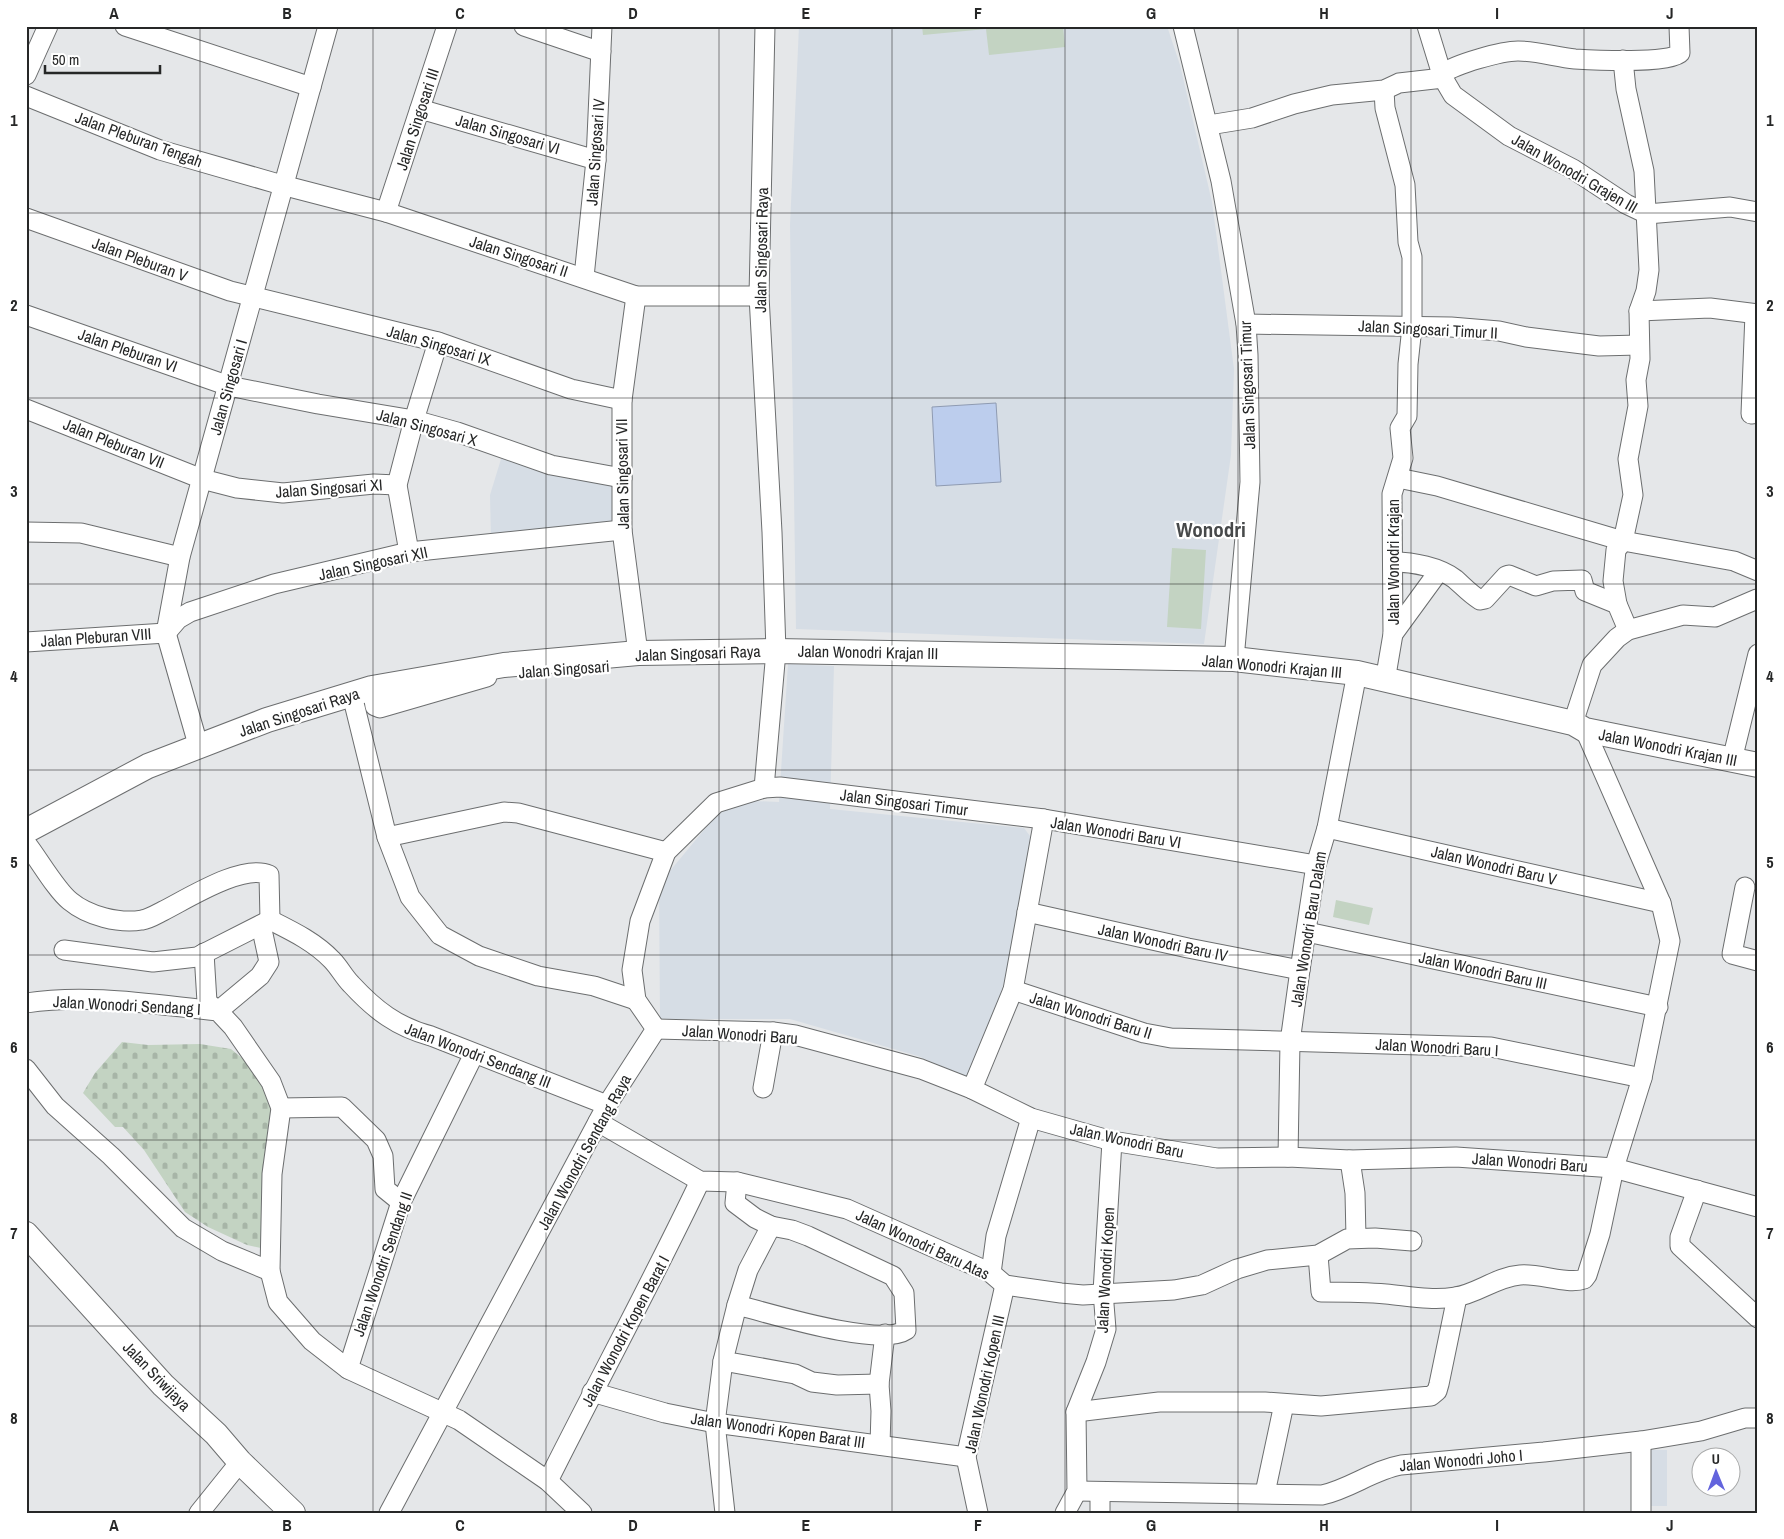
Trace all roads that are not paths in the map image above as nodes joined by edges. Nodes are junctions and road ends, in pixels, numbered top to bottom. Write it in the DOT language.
graph roads {
  1 [pos="48,26"];
  2 [pos="125,26"];
  3 [pos="328,26"];
  4 [pos="447,26"];
  5 [pos="524,26"];
  6 [pos="602,26"];
  7 [pos="765,26"];
  8 [pos="1183,26"];
  9 [pos="1427,26"];
  10 [pos="1679,26"];
  11 [pos="601,52"];
  12 [pos="1623,60"];
  13 [pos="26,75"];
  14 [pos="1443,76"];
  15 [pos="311,87"];
  16 [pos="1384,90"];
  17 [pos="26,96"];
  18 [pos="420,109"];
  19 [pos="1209,125"];
  20 [pos="596,160"];
  21 [pos="282,185"];
  22 [pos="386,212"];
  23 [pos="1758,212"];
  24 [pos="1647,214"];
  25 [pos="26,218"];
  26 [pos="584,278"];
  27 [pos="636,296"];
  28 [pos="759,296"];
  29 [pos="253,298"];
  30 [pos="1640,312"];
  31 [pos="1756,314"];
  32 [pos="26,315"];
  33 [pos="1246,324"];
  34 [pos="1412,327"];
  35 [pos="438,342"];
  36 [pos="1639,345"];
  37 [pos="230,386"];
  38 [pos="622,400"];
  39 [pos="26,408"];
  40 [pos="1758,413"];
  41 [pos="414,420"];
  42 [pos="622,478"];
  43 [pos="1398,478"];
  44 [pos="202,479"];
  45 [pos="397,485"];
  46 [pos="622,530"];
  47 [pos="26,532"];
  48 [pos="1623,541"];
  49 [pos="409,552"];
  50 [pos="180,557"];
  51 [pos="1394,562"];
  52 [pos="1758,571"];
  53 [pos="1438,572"];
  54 [pos="1758,577"];
  55 [pos="1757,601"];
  56 [pos="1617,604"];
  57 [pos="1628,630"];
  58 [pos="166,633"];
  59 [pos="1393,634"];
  60 [pos="26,642"];
  61 [pos="774,651"];
  62 [pos="638,653"];
  63 [pos="1758,654"];
  64 [pos="1234,659"];
  65 [pos="1357,673"];
  66 [pos="1384,681"];
  67 [pos="362,691"];
  68 [pos="1579,727"];
  69 [pos="199,748"];
  70 [pos="1732,760"];
  71 [pos="1758,765"];
  72 [pos="764,788"];
  73 [pos="1044,819"];
  74 [pos="1326,828"];
  75 [pos="26,831"];
  76 [pos="387,837"];
  77 [pos="26,843"];
  78 [pos="666,852"];
  79 [pos="1316,865"];
  80 [pos="1746,887"];
  81 [pos="1660,903"];
  82 [pos="1027,912"];
  83 [pos="266,922"];
  84 [pos="1307,932"];
  85 [pos="64,950"];
  86 [pos="204,953"];
  87 [pos="1758,961"];
  88 [pos="1300,970"];
  89 [pos="1013,990"];
  90 [pos="636,1000"];
  91 [pos="26,1003"];
  92 [pos="1658,1007"];
  93 [pos="218,1011"];
  94 [pos="656,1029"];
  95 [pos="773,1032"];
  96 [pos="1290,1042"];
  97 [pos="474,1054"];
  98 [pos="26,1069"];
  99 [pos="1642,1078"];
  100 [pos="763,1088"];
  101 [pos="972,1089"];
  102 [pos="607,1105"];
  103 [pos="281,1108"];
  104 [pos="1030,1118"];
  105 [pos="598,1122"];
  106 [pos="1112,1141"];
  107 [pos="1288,1157"];
  108 [pos="1350,1160"];
  109 [pos="1614,1168"];
  110 [pos="700,1180"];
  111 [pos="737,1182"];
  112 [pos="1697,1190"];
  113 [pos="401,1202"];
  114 [pos="1758,1207"];
  115 [pos="771,1226"];
  116 [pos="26,1234"];
  117 [pos="1356,1238"];
  118 [pos="1412,1241"];
  119 [pos="1318,1255"];
  120 [pos="270,1271"];
  121 [pos="991,1273"];
  122 [pos="1005,1285"];
  123 [pos="1103,1292"];
  124 [pos="1457,1297"];
  125 [pos="737,1305"];
  126 [pos="1758,1318"];
  127 [pos="885,1334"];
  128 [pos="722,1361"];
  129 [pos="348,1368"];
  130 [pos="879,1384"];
  131 [pos="592,1392"];
  132 [pos="1284,1404"];
  133 [pos="1076,1412"];
  134 [pos="443,1413"];
  135 [pos="1758,1418"];
  136 [pos="715,1423"];
  137 [pos="1640,1441"];
  138 [pos="880,1445"];
  139 [pos="966,1457"];
  140 [pos="240,1462"];
  141 [pos="548,1481"];
  142 [pos="1077,1490"];
  143 [pos="1100,1492"];
  144 [pos="1265,1493"];
  145 [pos="199,1513"];
  146 [pos="293,1513"];
  147 [pos="389,1513"];
  148 [pos="582,1513"];
  149 [pos="725,1513"];
  150 [pos="978,1513"];
  151 [pos="1066,1513"];
  152 [pos="1100,1513"];
  153 [pos="1642,1513"];
  1 -- 13 [label="street"];
  2 -- 15 [label="street"];
  3 -- 15 [label="street, Jalan Singosari I"];
  4 -- 18 [label="street, Jalan Singosari III"];
  5 -- 11 [label="street"];
  6 -- 11 [label="street, Jalan Singosari IV"];
  7 -- 28 [label="street, Jalan Singosari Raya"];
  8 -- 19 [label="street, Jalan Singosari Timur"];
  9 -- 14 [label="street, Jalan Wonodri Grajen III"];
  10 -- 12 [label="street"];
  11 -- 20 [label="street, Jalan Singosari IV"];
  12 -- 14 [label="street"];
  12 -- 24 [label="street"];
  14 -- 16 [label="street"];
  14 -- 24 [label="street, Jalan Wonodri Grajen III"];
  15 -- 21 [label="street, Jalan Singosari I"];
  16 -- 19 [label="street"];
  16 -- 34 [label="street, Jalan Wonodri Krajan"];
  17 -- 21 [label="street, Jalan Pleburan Tengah"];
  18 -- 20 [label="street, Jalan Singosari VI"];
  18 -- 22 [label="street, Jalan Singosari III"];
  19 -- 33 [label="street, Jalan Singosari Timur"];
  20 -- 26 [label="street, Jalan Singosari IV"];
  21 -- 22 [label="street, Jalan Singosari II"];
  21 -- 29 [label="street, Jalan Singosari I"];
  22 -- 26 [label="street, Jalan Singosari II"];
  23 -- 24 [label="street, Jalan Wonodri Grajen III"];
  24 -- 30 [label="street"];
  25 -- 29 [label="street, Jalan Pleburan V"];
  26 -- 27 [label="street, Jalan Singosari II"];
  27 -- 28 [label="street, Jalan Singosari II"];
  27 -- 38 [label="street, Jalan Singosari VII"];
  28 -- 61 [label="street, Jalan Singosari Raya"];
  29 -- 35 [label="street, Jalan Singosari IX"];
  29 -- 37 [label="street, Jalan Singosari I"];
  30 -- 31 [label="street"];
  30 -- 36 [label="street"];
  31 -- 40 [label="street"];
  32 -- 37 [label="street, Jalan Pleburan VI"];
  33 -- 34 [label="street, Jalan Singosari Timur II"];
  33 -- 64 [label="street, Jalan Singosari Timur"];
  34 -- 36 [label="street, Jalan Singosari Timur II"];
  34 -- 43 [label="street, Jalan Wonodri Krajan"];
  35 -- 38 [label="street, Jalan Singosari IX"];
  35 -- 41 [label="street"];
  36 -- 48 [label="street"];
  37 -- 41 [label="street, Jalan Singosari X"];
  37 -- 44 [label="street, Jalan Singosari I"];
  38 -- 42 [label="street, Jalan Singosari VII"];
  39 -- 44 [label="street, Jalan Pleburan VII"];
  41 -- 42 [label="street, Jalan Singosari X"];
  41 -- 45 [label="street"];
  42 -- 46 [label="street, Jalan Singosari VII"];
  43 -- 48 [label="street"];
  43 -- 51 [label="street, Jalan Wonodri Krajan"];
  44 -- 45 [label="street, Jalan Singosari XI"];
  44 -- 50 [label="street, Jalan Singosari I"];
  45 -- 49 [label="street"];
  46 -- 49 [label="street, Jalan Singosari XII"];
  46 -- 62 [label="street, Jalan Singosari VII"];
  47 -- 50 [label="street"];
  48 -- 52 [label="street"];
  48 -- 56 [label="street"];
  49 -- 58 [label="street, Jalan Singosari XII"];
  50 -- 58 [label="street, Jalan Singosari I"];
  51 -- 53 [label="street"];
  51 -- 59 [label="street, Jalan Wonodri Krajan"];
  53 -- 56 [label="street"];
  53 -- 59 [label="street"];
  54 -- 55 [label="street"];
  55 -- 57 [label="street"];
  56 -- 57 [label="street"];
  57 -- 68 [label="street"];
  58 -- 60 [label="street, Jalan Pleburan VIII"];
  58 -- 69 [label="street, Jalan Singosari I"];
  59 -- 66 [label="street, Jalan Wonodri Krajan"];
  61 -- 62 [label="main road, Jalan Singosari Raya"];
  61 -- 64 [label="main road, Jalan Wonodri Krajan III"];
  61 -- 67 [label="street, Jalan Singosari"];
  61 -- 72 [label="street"];
  62 -- 67 [label="main road, Jalan Singosari Raya"];
  63 -- 70 [label="street"];
  64 -- 65 [label="main road, Jalan Wonodri Krajan III"];
  65 -- 66 [label="main road, Jalan Wonodri Krajan III"];
  65 -- 74 [label="street, Jalan Wonodri Baru Dalam"];
  66 -- 68 [label="main road, Jalan Wonodri Krajan III"];
  67 -- 69 [label="main road, Jalan Singosari Raya"];
  67 -- 76 [label="street"];
  68 -- 70 [label="main road, Jalan Wonodri Krajan III"];
  68 -- 81 [label="street"];
  69 -- 75 [label="main road, Jalan Singosari Raya"];
  70 -- 71 [label="main road, Jalan Wonodri Krajan III"];
  72 -- 73 [label="street, Jalan Singosari Timur"];
  72 -- 78 [label="street"];
  73 -- 79 [label="street, Jalan Wonodri Baru VI"];
  73 -- 82 [label="street, Jalan Wonodri Baru VI"];
  74 -- 79 [label="street, Jalan Wonodri Baru Dalam"];
  74 -- 81 [label="street, Jalan Wonodri Baru V"];
  76 -- 78 [label="street"];
  76 -- 90 [label="street"];
  77 -- 83 [label="street"];
  78 -- 90 [label="street"];
  79 -- 84 [label="street, Jalan Wonodri Baru Dalam"];
  80 -- 87 [label="street"];
  81 -- 92 [label="street"];
  82 -- 88 [label="street, Jalan Wonodri Baru IV"];
  82 -- 89 [label="street, Jalan Wonodri Baru VI"];
  83 -- 86 [label="street"];
  83 -- 93 [label="street"];
  83 -- 97 [label="street, Jalan Wonodri Sendang III"];
  84 -- 88 [label="street, Jalan Wonodri Baru Dalam"];
  84 -- 92 [label="street, Jalan Wonodri Baru III"];
  85 -- 86 [label="street"];
  86 -- 93 [label="street"];
  88 -- 96 [label="street, Jalan Wonodri Baru Dalam"];
  89 -- 96 [label="street, Jalan Wonodri Baru II"];
  89 -- 101 [label="street, Jalan Wonodri Baru VI"];
  90 -- 94 [label="street"];
  91 -- 93 [label="street, Jalan Wonodri Sendang I"];
  92 -- 99 [label="street"];
  93 -- 103 [label="street, Jalan Wonodri Sendang I"];
  94 -- 95 [label="street, Jalan Wonodri Baru"];
  94 -- 102 [label="street, Jalan Wonodri Sendang Raya"];
  95 -- 100 [label="street"];
  95 -- 101 [label="street, Jalan Wonodri Baru"];
  96 -- 99 [label="street, Jalan Wonodri Baru I"];
  96 -- 107 [label="street, Jalan Wonodri Baru Dalam"];
  97 -- 102 [label="street, Jalan Wonodri Sendang III"];
  97 -- 113 [label="street, Jalan Wonodri Sendang II"];
  98 -- 120 [label="street"];
  99 -- 109 [label="street"];
  101 -- 104 [label="street, Jalan Wonodri Baru"];
  102 -- 105 [label="street, Jalan Wonodri Sendang Raya"];
  103 -- 113 [label="street"];
  103 -- 120 [label="street, Jalan Wonodri Sendang I"];
  104 -- 106 [label="street, Jalan Wonodri Baru"];
  104 -- 121 [label="street"];
  105 -- 110 [label="street, Jalan Wonodri Baru Atas"];
  105 -- 134 [label="street, Jalan Wonodri Sendang Raya"];
  106 -- 107 [label="street, Jalan Wonodri Baru"];
  106 -- 123 [label="street, Jalan Wonodri Kopen"];
  107 -- 108 [label="street, Jalan Wonodri Baru"];
  108 -- 109 [label="street, Jalan Wonodri Baru"];
  108 -- 117 [label="street"];
  109 -- 112 [label="street, Jalan Wonodri Baru"];
  109 -- 124 [label="street"];
  110 -- 111 [label="street, Jalan Wonodri Baru Atas"];
  110 -- 131 [label="street, Jalan Wonodri Kopen Barat I"];
  111 -- 115 [label="street"];
  111 -- 121 [label="street, Jalan Wonodri Baru Atas"];
  112 -- 114 [label="street, Jalan Wonodri Baru"];
  112 -- 126 [label="street"];
  113 -- 129 [label="street, Jalan Wonodri Sendang II"];
  115 -- 125 [label="street"];
  115 -- 127 [label="street"];
  116 -- 140 [label="main road, Jalan Sriwijaya"];
  117 -- 118 [label="street"];
  117 -- 119 [label="street, Jalan Wonodri Baru Atas"];
  119 -- 123 [label="street, Jalan Wonodri Baru Atas"];
  119 -- 124 [label="street"];
  120 -- 129 [label="street, Jalan Wonodri Sendang I"];
  121 -- 122 [label="street, Jalan Wonodri Baru Atas"];
  122 -- 123 [label="street, Jalan Wonodri Baru Atas"];
  122 -- 139 [label="street, Jalan Wonodri Kopen III"];
  123 -- 133 [label="street, Jalan Wonodri Kopen"];
  124 -- 132 [label="street"];
  125 -- 127 [label="street"];
  125 -- 128 [label="street"];
  127 -- 130 [label="street"];
  128 -- 130 [label="street"];
  128 -- 136 [label="street"];
  129 -- 134 [label="street, Jalan Wonodri Sendang I"];
  130 -- 138 [label="street"];
  131 -- 136 [label="street, Jalan Wonodri Kopen Barat III"];
  131 -- 141 [label="street, Jalan Wonodri Kopen Barat I"];
  132 -- 133 [label="street"];
  132 -- 144 [label="street"];
  133 -- 142 [label="street, Jalan Wonodri Kopen"];
  134 -- 141 [label="street, Jalan Wonodri Sendang I"];
  134 -- 147 [label="street, Jalan Wonodri Sendang Raya"];
  135 -- 137 [label="street, Jalan Wonodri Joho I"];
  136 -- 138 [label="street, Jalan Wonodri Kopen Barat III"];
  136 -- 149 [label="street"];
  137 -- 144 [label="street, Jalan Wonodri Joho I"];
  137 -- 153 [label="street"];
  138 -- 139 [label="street, Jalan Wonodri Kopen Barat III"];
  139 -- 150 [label="street, Jalan Wonodri Kopen III"];
  140 -- 145 [label="street"];
  140 -- 146 [label="main road, Jalan Sriwijaya"];
  141 -- 148 [label="street, Jalan Wonodri Sendang I"];
  142 -- 143 [label="street, Jalan Wonodri Joho I"];
  142 -- 151 [label="street, Jalan Wonodri Kopen"];
  143 -- 144 [label="street, Jalan Wonodri Joho I"];
  143 -- 152 [label="street"];
}
